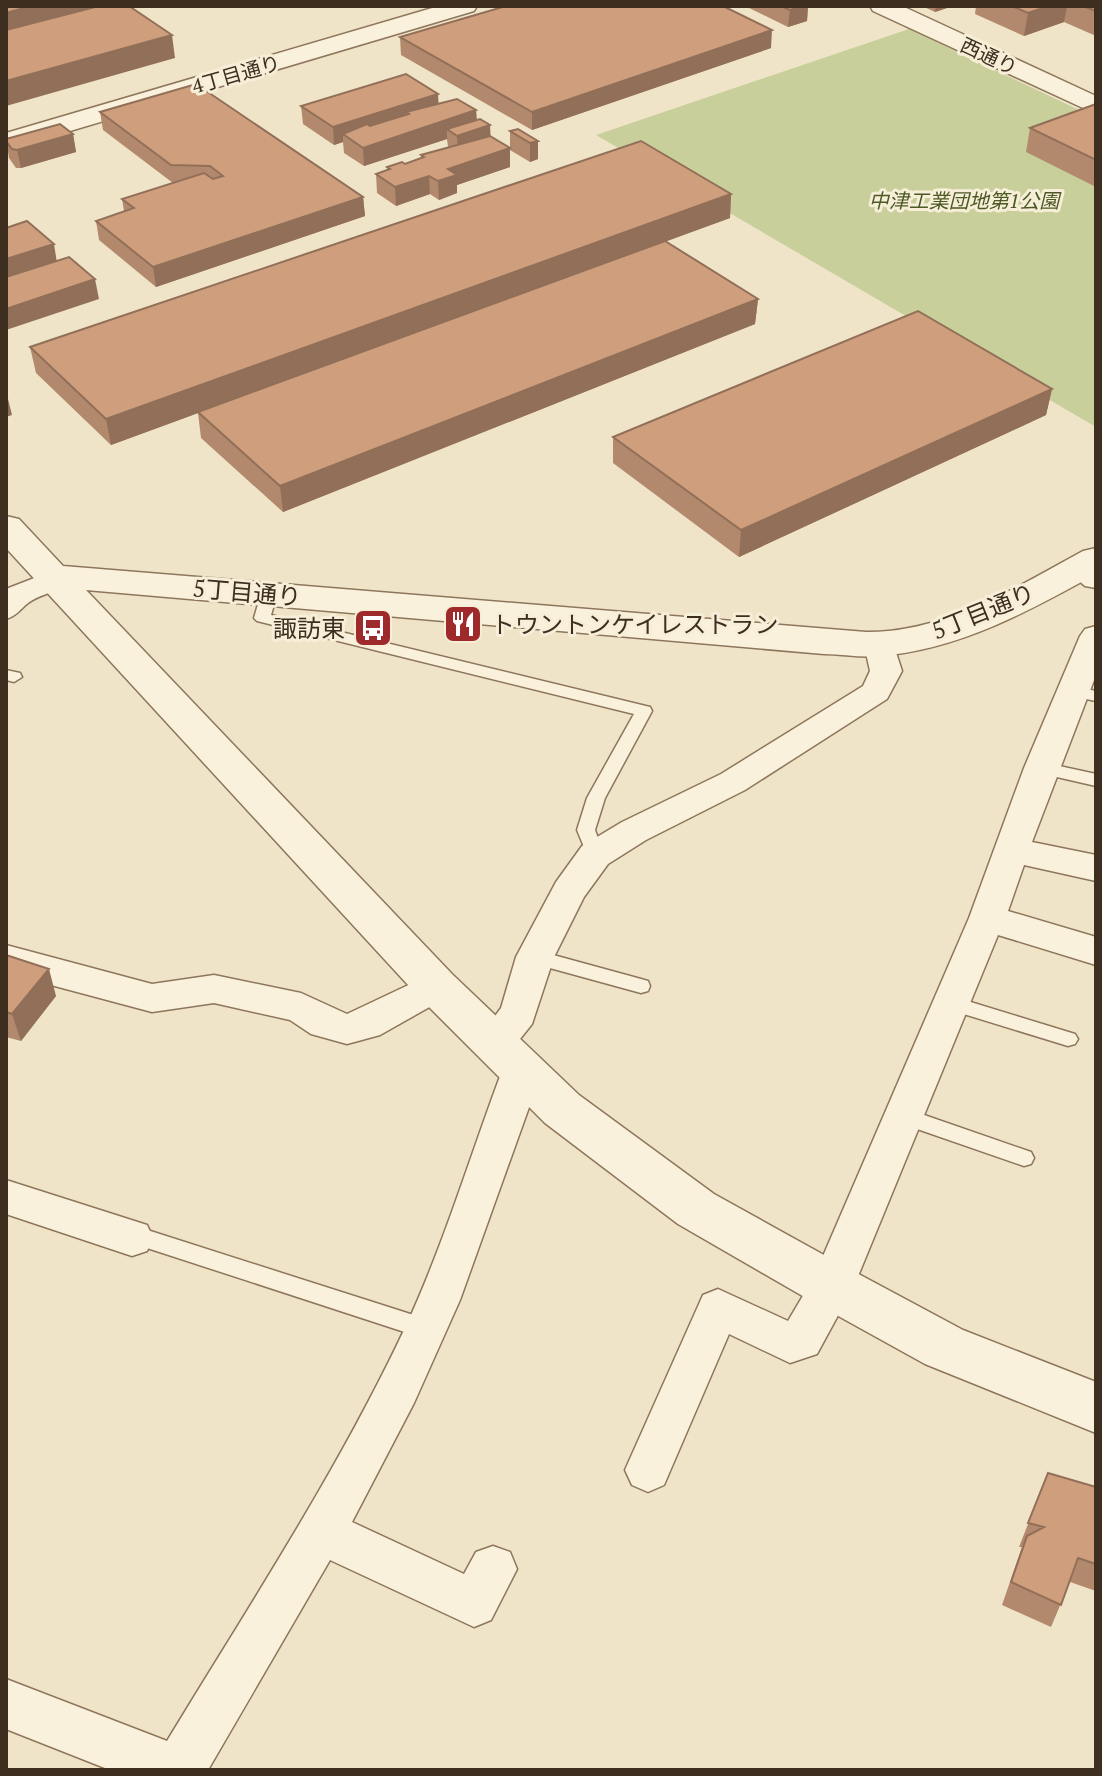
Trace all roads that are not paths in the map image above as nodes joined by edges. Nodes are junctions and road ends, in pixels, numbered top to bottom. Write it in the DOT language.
graph roads {
  1 [pos="465,6"];
  2 [pos="882,6"];
  3 [pos="1096,106"];
  4 [pos="6,142"];
  5 [pos="6,527"];
  6 [pos="1090,569"];
  7 [pos="53,577"];
  8 [pos="269,594"];
  9 [pos="6,609"];
  10 [pos="880,644"];
  11 [pos="1093,650"];
  12 [pos="1084,694"];
  13 [pos="1041,768"];
  14 [pos="1096,780"];
  15 [pos="1012,850"];
  16 [pos="595,855"];
  17 [pos="1096,868"];
  18 [pos="987,918"];
  19 [pos="1096,951"];
  20 [pos="535,957"];
  21 [pos="6,959"];
  22 [pos="436,986"];
  23 [pos="641,986"];
  24 [pos="951,1003"];
  25 [pos="1068,1039"];
  26 [pos="508,1057"];
  27 [pos="904,1116"];
  28 [pos="1024,1158"];
  29 [pos="6,1197"];
  30 [pos="132,1238"];
  31 [pos="832,1286"];
  32 [pos="426,1329"];
  33 [pos="1096,1408"];
  34 [pos="648,1470"];
  35 [pos="319,1531"];
  36 [pos="493,1569"];
  37 [pos="6,1704"];
  38 [pos="178,1770"];
  1 -- 4 [label="street, 4丁目通り"];
  2 -- 3 [label="street, 西通り"];
  5 -- 7 [label="street"];
  6 -- 10 [label="street, 5丁目通り"];
  7 -- 8 [label="street, 5丁目通り"];
  7 -- 9 [label="street"];
  7 -- 22 [label="street"];
  8 -- 10 [label="street, 5丁目通り"];
  8 -- 16 [label="lane"];
  10 -- 16 [label="street"];
  11 -- 12 [label="street"];
  12 -- 13 [label="street"];
  13 -- 14 [label="lane"];
  13 -- 15 [label="street"];
  15 -- 17 [label="street"];
  15 -- 18 [label="street"];
  16 -- 20 [label="street"];
  18 -- 19 [label="street"];
  18 -- 24 [label="street"];
  20 -- 23 [label="lane"];
  20 -- 26 [label="street"];
  21 -- 22 [label="street"];
  22 -- 26 [label="street"];
  24 -- 25 [label="lane"];
  24 -- 27 [label="street"];
  26 -- 31 [label="street"];
  26 -- 32 [label="street"];
  27 -- 28 [label="lane"];
  27 -- 31 [label="street"];
  29 -- 30 [label="street"];
  30 -- 32 [label="lane"];
  31 -- 33 [label="street"];
  31 -- 34 [label="street"];
  32 -- 35 [label="street"];
  35 -- 36 [label="street"];
  35 -- 38 [label="street"];
  37 -- 38 [label="street"];
}
